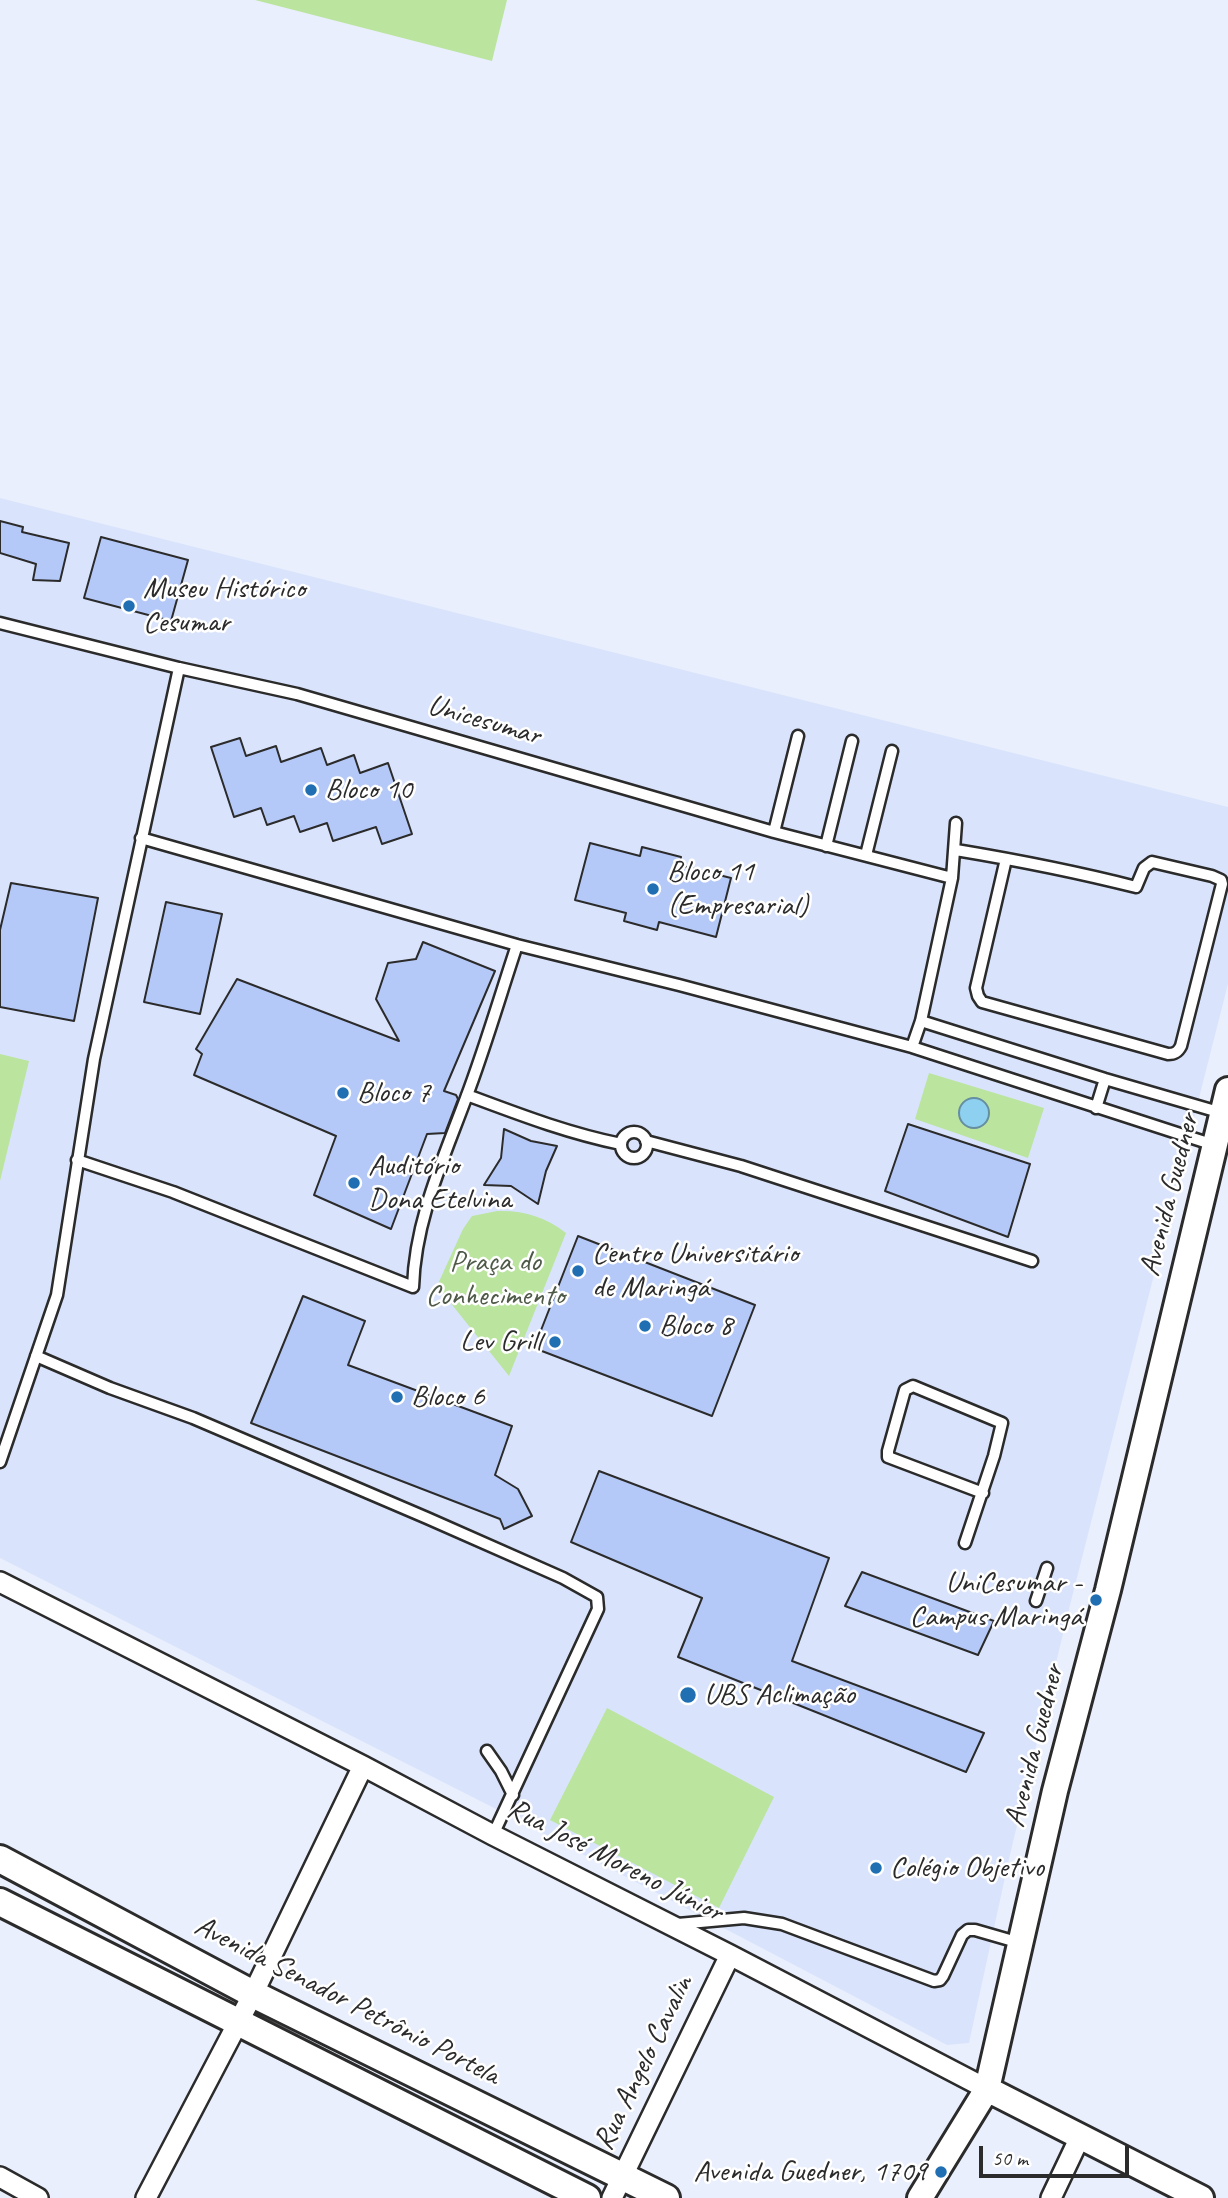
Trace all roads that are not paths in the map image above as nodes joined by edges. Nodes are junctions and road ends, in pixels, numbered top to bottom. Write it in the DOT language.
graph roads {
  1 [pos="0,623"];
  2 [pos="180,668"];
  3 [pos="799,736"];
  4 [pos="852,741"];
  5 [pos="892,751"];
  6 [pos="956,823"];
  7 [pos="774,832"];
  8 [pos="141,838"];
  9 [pos="826,846"];
  10 [pos="956,850"];
  11 [pos="866,855"];
  12 [pos="1006,859"];
  13 [pos="952,878"];
  14 [pos="517,945"];
  15 [pos="921,1021"];
  16 [pos="912,1047"];
  17 [pos="1105,1079"];
  18 [pos="467,1095"];
  19 [pos="1225,1102"];
  20 [pos="1096,1108"];
  21 [pos="646,1141"];
  22 [pos="621,1144"];
  23 [pos="1215,1145"];
  24 [pos="77,1160"];
  25 [pos="1032,1261"];
  26 [pos="36,1356"];
  27 [pos="0,1462"];
  28 [pos="983,1493"];
  29 [pos="965,1543"];
  30 [pos="1047,1568"];
  31 [pos="0,1582"];
  32 [pos="1036,1601"];
  33 [pos="487,1751"];
  34 [pos="363,1766"];
  35 [pos="513,1795"];
  36 [pos="493,1835"];
  37 [pos="0,1859"];
  38 [pos="0,1902"];
  39 [pos="671,1925"];
  40 [pos="1020,1943"];
  41 [pos="730,1955"];
  42 [pos="253,1994"];
  43 [pos="238,2022"];
  44 [pos="987,2089"];
  45 [pos="1080,2137"];
  46 [pos="0,2177"];
  47 [pos="617,2187"];
  48 [pos="38,2198"];
  49 [pos="146,2198"];
  50 [pos="587,2198"];
  51 [pos="666,2198"];
  52 [pos="920,2198"];
  53 [pos="1051,2198"];
  54 [pos="1200,2198"];
  1 -- 2 [label="lane, Unicesumar"];
  2 -- 7 [label="lane, Unicesumar"];
  2 -- 8 [label="lane"];
  3 -- 7 [label="lane"];
  4 -- 9 [label="lane"];
  5 -- 11 [label="lane"];
  6 -- 10 [label="lane"];
  7 -- 9 [label="lane, Unicesumar"];
  8 -- 14 [label="lane"];
  8 -- 24 [label="lane"];
  9 -- 11 [label="lane, Unicesumar"];
  10 -- 12 [label="lane"];
  10 -- 13 [label="lane"];
  11 -- 13 [label="lane, Unicesumar"];
  12 -- 12 [label="lane"];
  13 -- 15 [label="lane"];
  14 -- 16 [label="lane"];
  14 -- 18 [label="lane"];
  15 -- 16 [label="lane"];
  15 -- 17 [label="lane"];
  16 -- 20 [label="lane"];
  17 -- 19 [label="lane"];
  17 -- 20 [label="lane"];
  18 -- 22 [label="lane"];
  18 -- 24 [label="lane"];
  19 -- 23 [label="street, Avenida Guedner"];
  20 -- 23 [label="lane"];
  21 -- 22 [label="lane"];
  21 -- 22 [label="lane"];
  21 -- 25 [label="lane"];
  23 -- 40 [label="street, Avenida Guedner"];
  24 -- 26 [label="lane"];
  26 -- 27 [label="lane"];
  26 -- 35 [label="lane"];
  28 -- 28 [label="lane"];
  28 -- 29 [label="lane"];
  30 -- 32 [label="lane"];
  31 -- 34 [label="street, Rua José Moreno Júnior"];
  33 -- 35 [label="lane"];
  34 -- 36 [label="street, Rua José Moreno Júnior"];
  34 -- 42 [label="street"];
  35 -- 36 [label="lane"];
  36 -- 39 [label="street, Rua José Moreno Júnior"];
  37 -- 42 [label="main road, Avenida Senador Petrônio Portela"];
  38 -- 43 [label="main road"];
  39 -- 40 [label="lane"];
  39 -- 41 [label="street, Rua José Moreno Júnior"];
  40 -- 44 [label="street, Avenida Guedner"];
  41 -- 44 [label="street, Rua José Moreno Júnior"];
  41 -- 47 [label="street, Rua Angelo Cavalin"];
  42 -- 43 [label="street"];
  42 -- 47 [label="main road, Avenida Senador Petrônio Portela"];
  43 -- 49 [label="street"];
  43 -- 50 [label="main road"];
  44 -- 45 [label="street, Rua José Moreno Júnior"];
  44 -- 52 [label="street, Avenida Guedner"];
  45 -- 53 [label="street"];
  45 -- 54 [label="street, Rua José Moreno Júnior"];
  46 -- 48 [label="street"];
  47 -- 51 [label="main road, Avenida Senador Petrônio Portela"];
}
